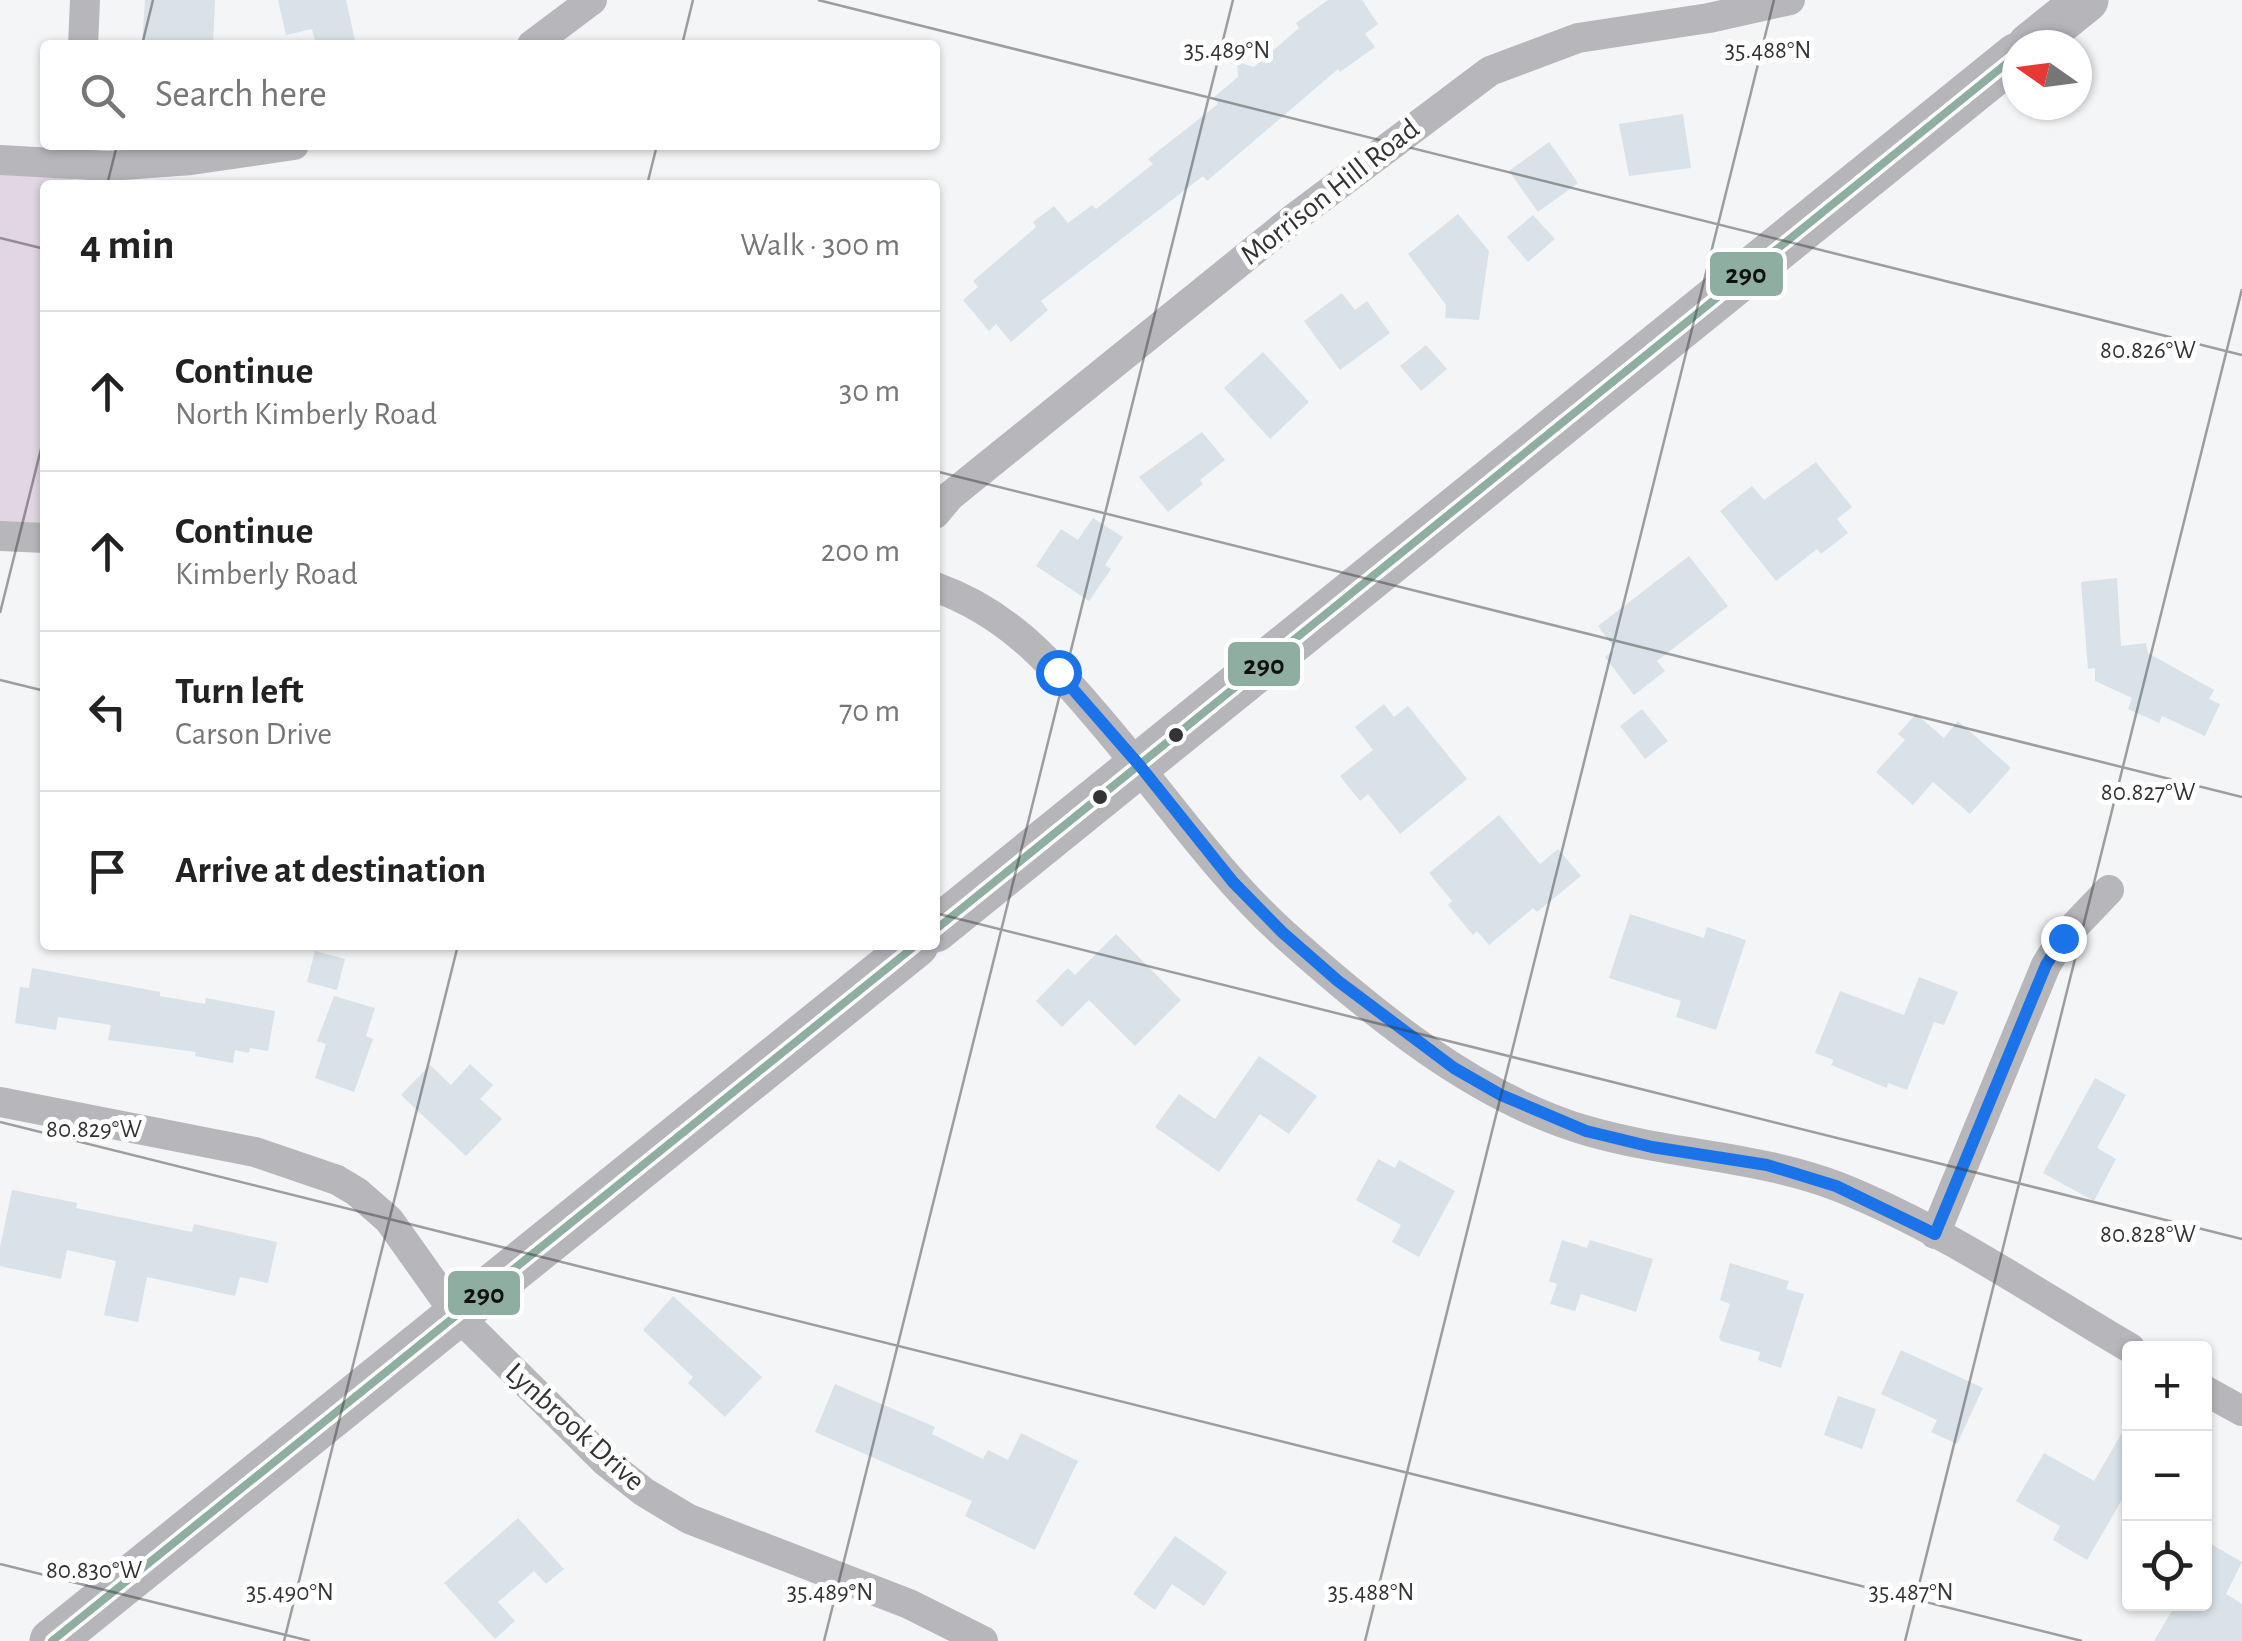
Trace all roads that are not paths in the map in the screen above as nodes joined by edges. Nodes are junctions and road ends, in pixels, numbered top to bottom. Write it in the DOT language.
graph roads {
  1 [pos="85,0"];
  2 [pos="592,0"];
  3 [pos="1790,0"];
  4 [pos="2086,0"];
  5 [pos="2049,30"];
  6 [pos="83,40"];
  7 [pos="539,40"];
  8 [pos="2002,68"];
  9 [pos="260,150"];
  10 [pos="0,160"];
  11 [pos="78,164"];
  12 [pos="940,508"];
  13 [pos="0,536"];
  14 [pos="40,538"];
  15 [pos="940,590"];
  16 [pos="1140,766"];
  17 [pos="2109,890"];
  18 [pos="940,926"];
  19 [pos="910,950"];
  20 [pos="0,1102"];
  21 [pos="1935,1234"];
  22 [pos="455,1314"];
  23 [pos="2122,1343"];
  24 [pos="2212,1394"];
  25 [pos="2242,1411"];
  26 [pos="52,1641"];
  27 [pos="983,1641"];
  1 -- 6 [label="street"];
  2 -- 7 [label="street"];
  3 -- 12 [label="street, Morrison Hill Road"];
  4 -- 5 [label="main road"];
  8 -- 16 [label="main road"];
  9 -- 11 [label="street"];
  10 -- 11 [label="street"];
  13 -- 14 [label="street"];
  15 -- 16 [label="street"];
  16 -- 18 [label="main road"];
  16 -- 21 [label="street"];
  17 -- 21 [label="street"];
  19 -- 22 [label="main road"];
  20 -- 22 [label="street, Lynbrook Drive"];
  21 -- 23 [label="street"];
  22 -- 26 [label="main road"];
  22 -- 27 [label="street, Lynbrook Drive"];
  24 -- 25 [label="street"];
}
